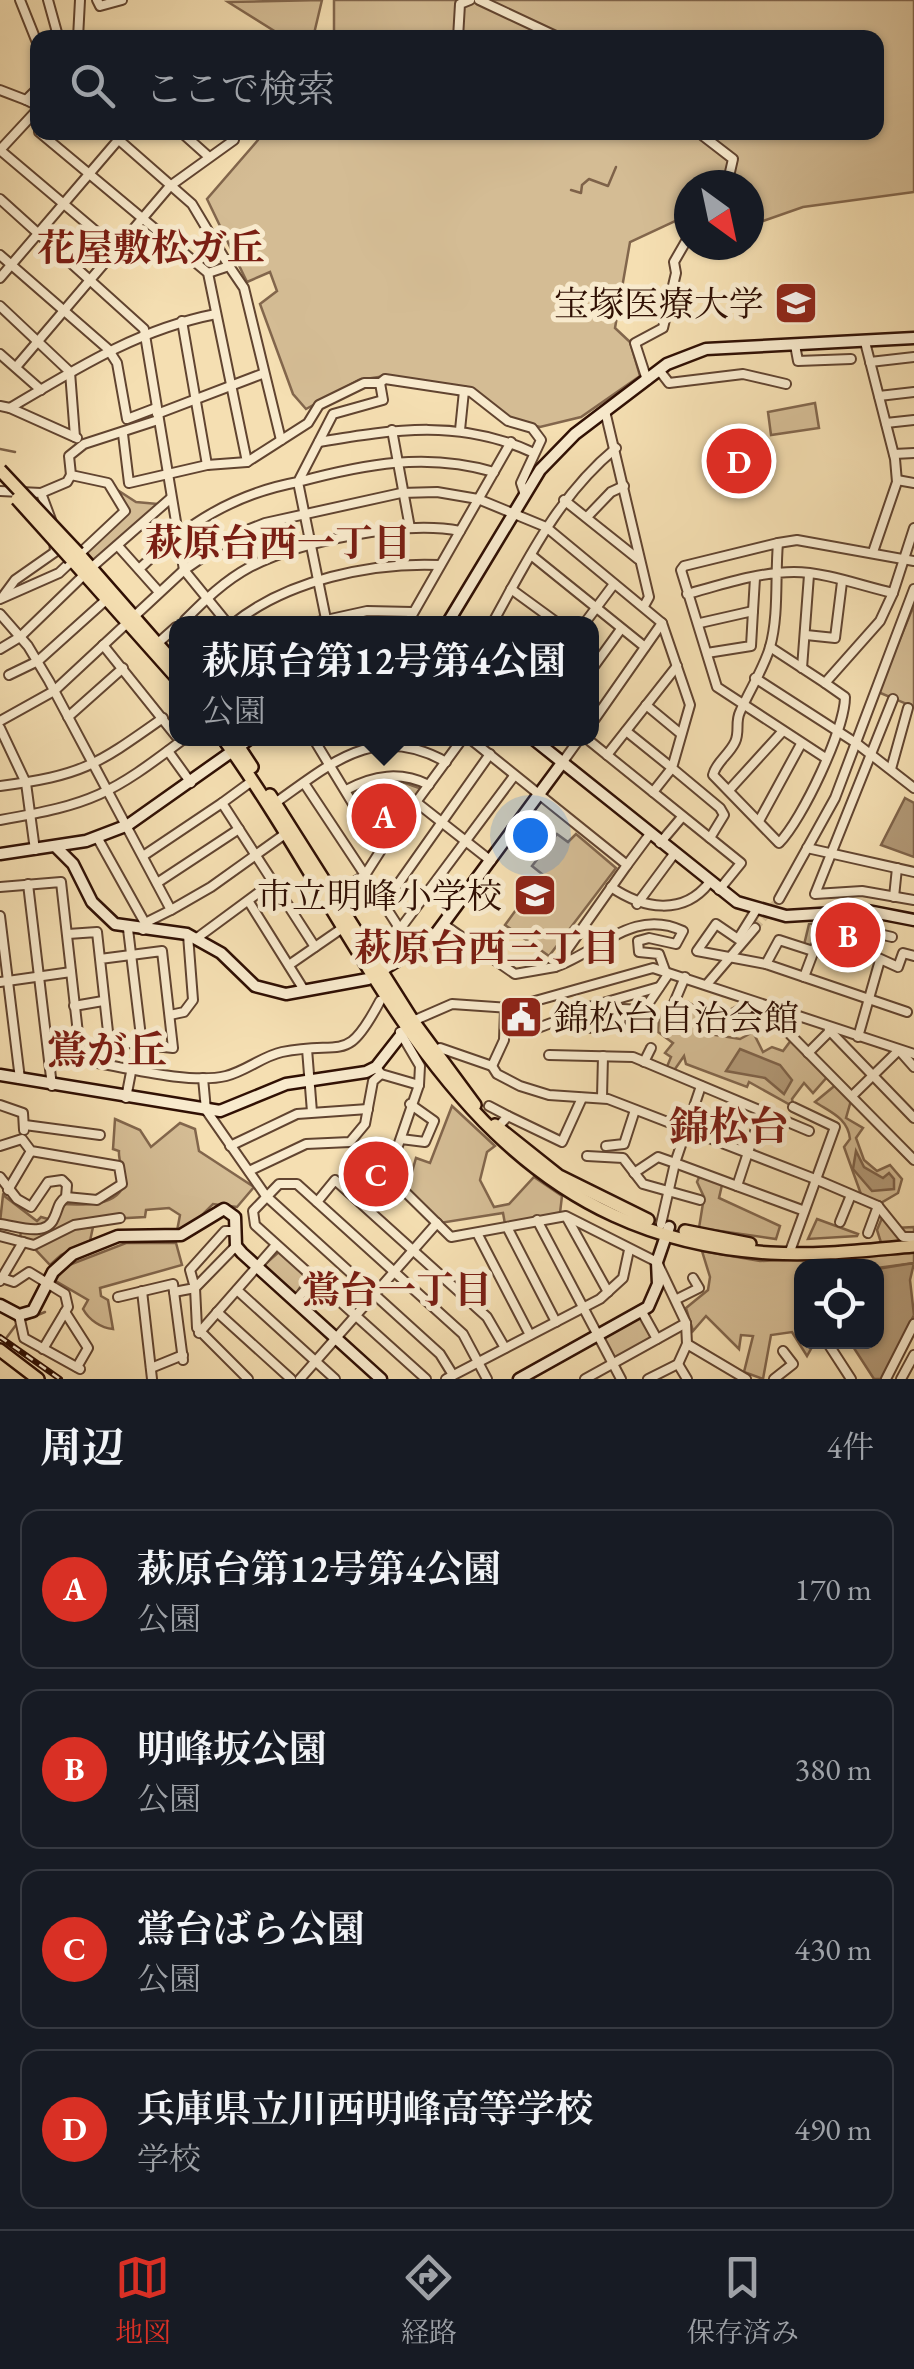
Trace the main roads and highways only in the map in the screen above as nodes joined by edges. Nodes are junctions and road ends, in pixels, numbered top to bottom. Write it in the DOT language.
graph roads {
  1 [pos="0,470"];
  2 [pos="0,480"];
  3 [pos="75,557"];
  4 [pos="88,571"];
  5 [pos="131,619"];
  6 [pos="169,656"];
  7 [pos="169,668"];
  8 [pos="235,746"];
  9 [pos="378,974"];
  10 [pos="914,1240"];
  11 [pos="0,1350"];
  12 [pos="38,1379"];
  1 -- 3 [label="main road, bridge"];
  2 -- 3 [label="main road, bridge"];
  3 -- 4 [label="main road"];
  4 -- 5 [label="main road"];
  4 -- 5 [label="main road"];
  5 -- 6 [label="main road"];
  5 -- 7 [label="main road"];
  8 -- 9 [label="main road"];
  8 -- 9 [label="main road"];
  9 -- 10 [label="main road"];
  11 -- 12 [label="main road"];
}
